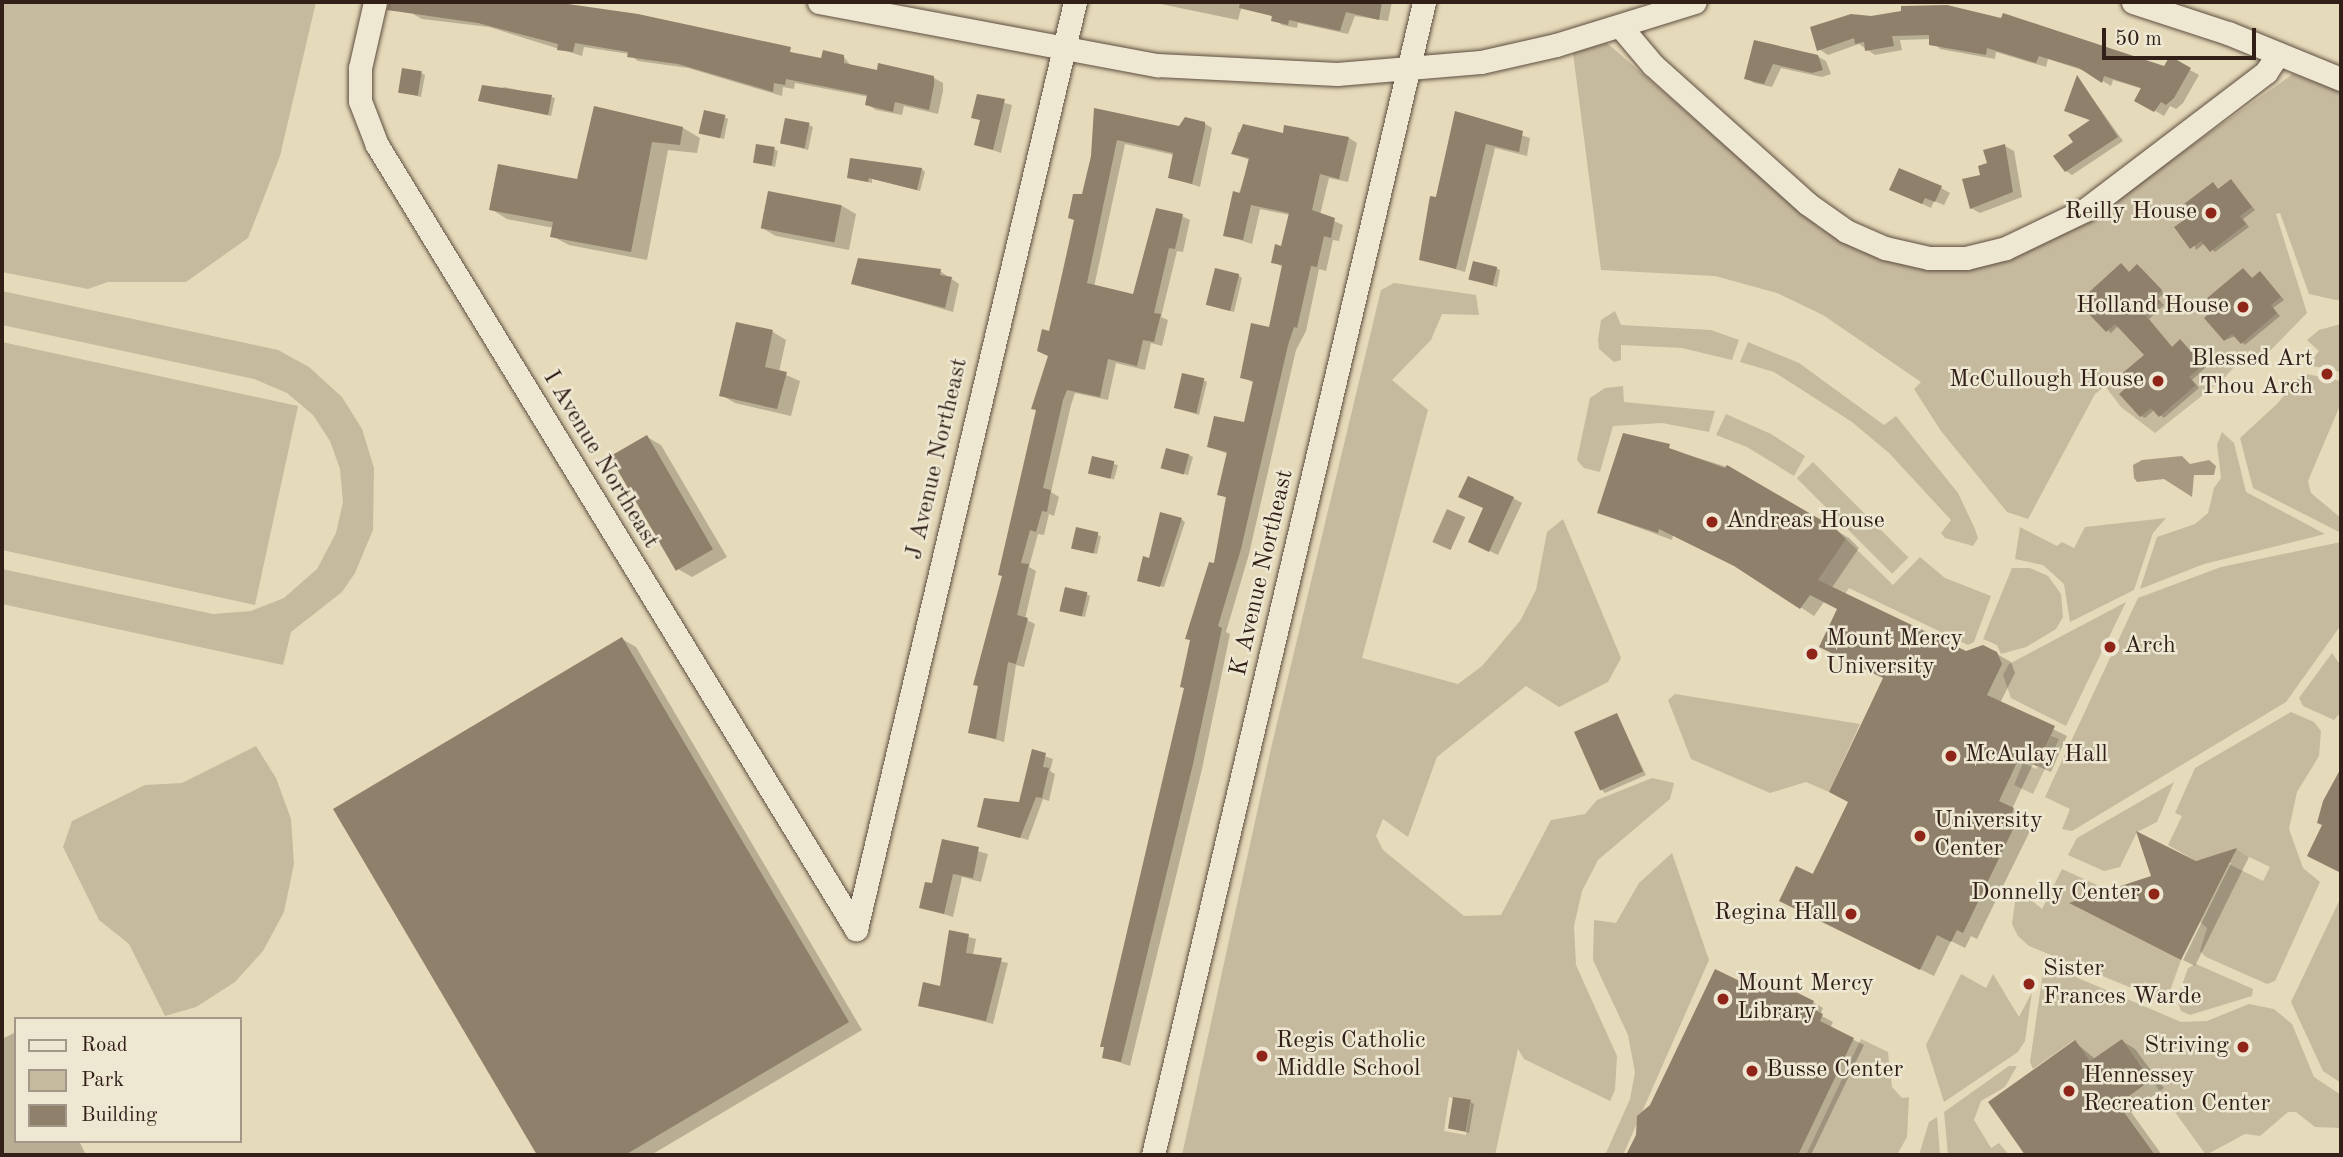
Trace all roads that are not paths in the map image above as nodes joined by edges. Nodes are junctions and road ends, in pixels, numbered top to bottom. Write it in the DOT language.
graph roads {
  1 [pos="375,2"];
  2 [pos="819,2"];
  3 [pos="1075,2"];
  4 [pos="1424,2"];
  5 [pos="1695,2"];
  6 [pos="2133,2"];
  7 [pos="1620,26"];
  8 [pos="1063,49"];
  9 [pos="2278,54"];
  10 [pos="1409,70"];
  11 [pos="2341,79"];
  12 [pos="856,929"];
  13 [pos="1153,1155"];
  1 -- 12 [label="street, I Avenue Northeast"];
  2 -- 8 [label="street"];
  3 -- 8 [label="street, J Avenue Northeast"];
  4 -- 10 [label="street, K Avenue Northeast"];
  5 -- 7 [label="street"];
  6 -- 9 [label="street"];
  7 -- 9 [label="street"];
  7 -- 10 [label="street"];
  8 -- 10 [label="street"];
  8 -- 12 [label="street, J Avenue Northeast"];
  9 -- 11 [label="street"];
  10 -- 13 [label="street, K Avenue Northeast"];
}
